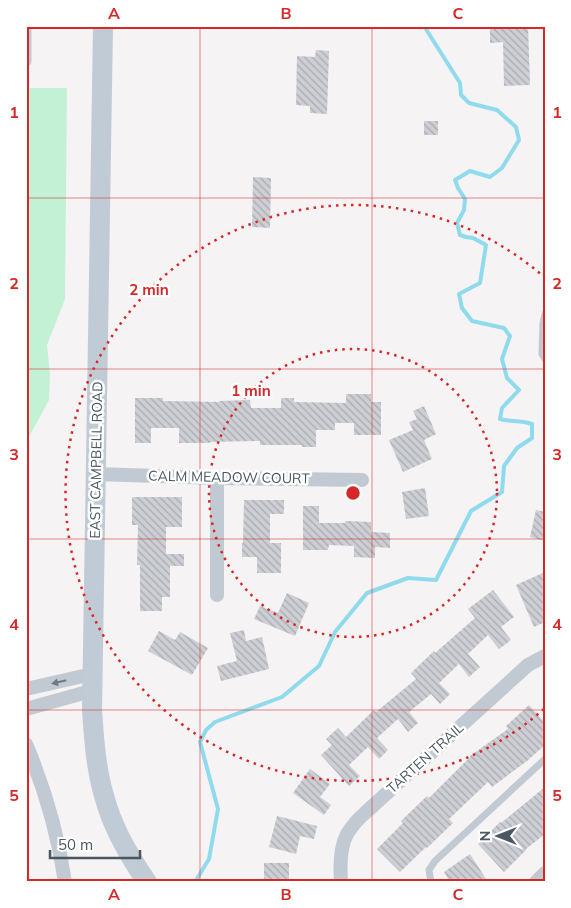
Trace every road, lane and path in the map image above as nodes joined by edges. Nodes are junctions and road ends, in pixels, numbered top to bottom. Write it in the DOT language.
graph roads {
  1 [pos="28,26"];
  2 [pos="103,26"];
  3 [pos="26,64"];
  4 [pos="545,314"];
  5 [pos="545,359"];
  6 [pos="96,474"];
  7 [pos="217,478"];
  8 [pos="362,480"];
  9 [pos="217,595"];
  10 [pos="545,656"];
  11 [pos="91,683"];
  12 [pos="26,690"];
  13 [pos="26,709"];
  14 [pos="26,744"];
  15 [pos="545,759"];
  16 [pos="545,873"];
  17 [pos="65,882"];
  18 [pos="147,882"];
  19 [pos="340,882"];
  20 [pos="430,882"];
  21 [pos="536,882"];
  1 -- 3 [label="lane"];
  2 -- 6 [label="main road, EAST CAMPBELL ROAD"];
  4 -- 5 [label="lane"];
  6 -- 7 [label="street, CALM MEADOW COURT"];
  6 -- 11 [label="main road, EAST CAMPBELL ROAD"];
  7 -- 8 [label="street, CALM MEADOW COURT"];
  7 -- 9 [label="street"];
  10 -- 19 [label="street, TARTEN TRAIL"];
  11 -- 12 [label="street, one-way"];
  11 -- 13 [label="street"];
  11 -- 18 [label="main road, EAST CAMPBELL ROAD"];
  14 -- 17 [label="street"];
  15 -- 20 [label="lane"];
  16 -- 21 [label="street"];
}
